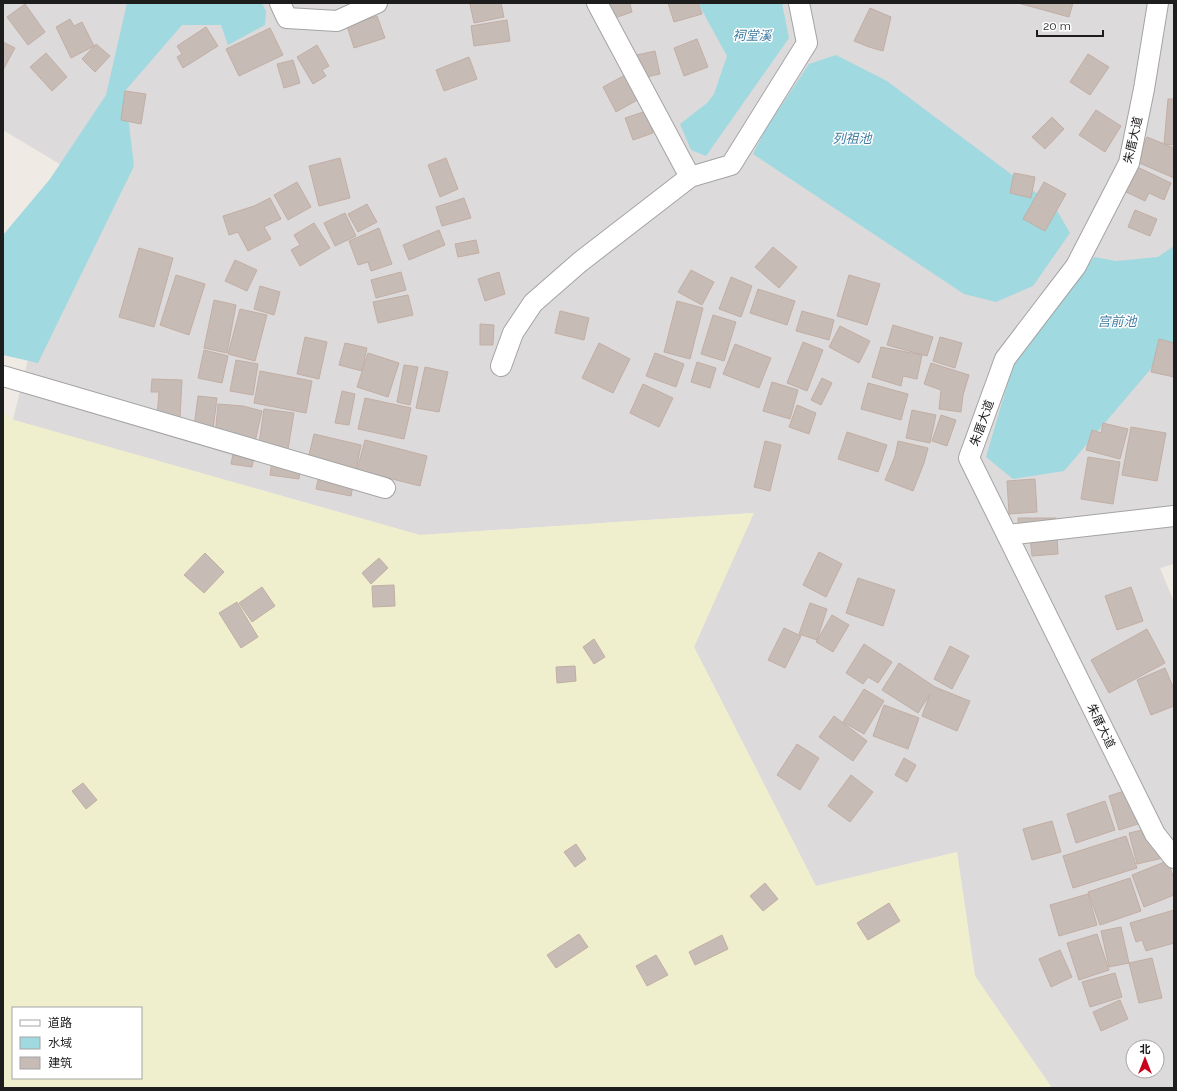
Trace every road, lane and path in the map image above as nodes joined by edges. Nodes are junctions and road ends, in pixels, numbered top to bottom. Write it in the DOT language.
graph roads {
  1 [pos="280,3"];
  2 [pos="377,3"];
  3 [pos="597,3"];
  4 [pos="799,3"];
  5 [pos="1158,3"];
  6 [pos="690,177"];
  7 [pos="501,366"];
  8 [pos="3,376"];
  9 [pos="385,488"];
  10 [pos="1174,516"];
  11 [pos="1007,535"];
  12 [pos="1174,858"];
  1 -- 2 [label="street"];
  3 -- 6 [label="street"];
  4 -- 6 [label="street"];
  5 -- 11 [label="street, 朱厝大道"];
  6 -- 7 [label="street"];
  8 -- 9 [label="street"];
  10 -- 11 [label="street"];
  11 -- 12 [label="street, 朱厝大道"];
}
